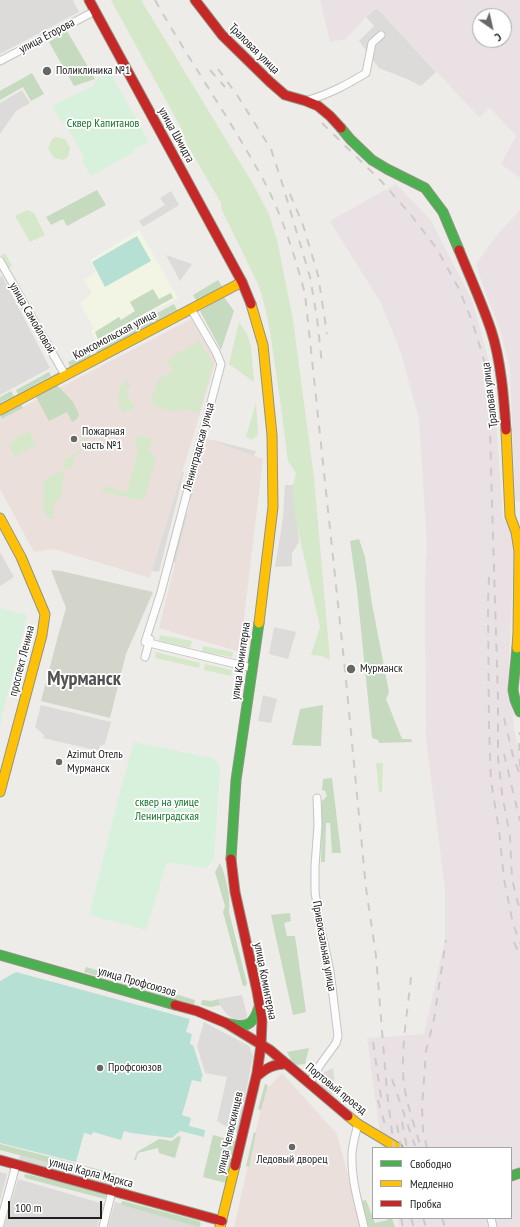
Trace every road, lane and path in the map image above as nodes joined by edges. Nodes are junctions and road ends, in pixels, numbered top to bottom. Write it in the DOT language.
graph roads {
  1 [pos="89,0"];
  2 [pos="195,0"];
  3 [pos="94,11"];
  4 [pos="381,35"];
  5 [pos="0,61"];
  6 [pos="306,100"];
  7 [pos="0,261"];
  8 [pos="3,274"];
  9 [pos="242,282"];
  10 [pos="191,309"];
  11 [pos="65,375"];
  12 [pos="0,410"];
  13 [pos="0,518"];
  14 [pos="147,642"];
  15 [pos="145,657"];
  16 [pos="252,668"];
  17 [pos="520,712"];
  18 [pos="0,792"];
  19 [pos="317,798"];
  20 [pos="0,955"];
  21 [pos="259,1005"];
  22 [pos="226,1023"];
  23 [pos="261,1045"];
  24 [pos="287,1064"];
  25 [pos="256,1077"];
  26 [pos="309,1084"];
  27 [pos="358,1124"];
  28 [pos="396,1147"];
  29 [pos="0,1160"];
  30 [pos="16,1165"];
  31 [pos="112,1191"];
  32 [pos="0,1224"];
  33 [pos="221,1224"];
  34 [pos="103,1227"];
  35 [pos="364,1227"];
  1 -- 3 [label="street, улица Шмидта"];
  2 -- 6 [label="street, Траловая улица"];
  3 -- 5 [label="street, улица Егорова"];
  3 -- 9 [label="street, улица Шмидта"];
  4 -- 6 [label="street, Траловая улица"];
  6 -- 17 [label="street, Траловая улица"];
  7 -- 8 [label="street, улица Самойловой"];
  8 -- 11 [label="street, улица Самойловой"];
  9 -- 10 [label="street, Комсомольская улица"];
  9 -- 16 [label="street, улица Коминтерна"];
  10 -- 11 [label="street, Комсомольская улица"];
  10 -- 14 [label="street, Ленинградская улица"];
  11 -- 12 [label="street, Комсомольская улица"];
  13 -- 18 [label="street, проспект Ленина"];
  14 -- 15 [label="street, Ленинградская улица"];
  14 -- 16 [label="street"];
  16 -- 21 [label="street, улица Коминтерна"];
  19 -- 26 [label="street, Привокзальная улица"];
  20 -- 22 [label="street, улица Профсоюзов"];
  21 -- 22 [label="street"];
  21 -- 23 [label="street, улица Коминтерна"];
  22 -- 23 [label="street, улица Профсоюзов"];
  23 -- 24 [label="street, Портовый проезд"];
  23 -- 25 [label="street, улица Челюскинцев"];
  24 -- 25 [label="street"];
  24 -- 26 [label="street, Портовый проезд"];
  25 -- 33 [label="street, улица Челюскинцев"];
  26 -- 27 [label="street, Портовый проезд"];
  27 -- 28 [label="street, Портовый проезд"];
  27 -- 35 [label="street"];
  29 -- 30 [label="street, улица Карла Маркса"];
  30 -- 31 [label="street, улица Карла Маркса"];
  30 -- 32 [label="street"];
  31 -- 33 [label="street, улица Карла Маркса"];
  31 -- 34 [label="street"];
}
